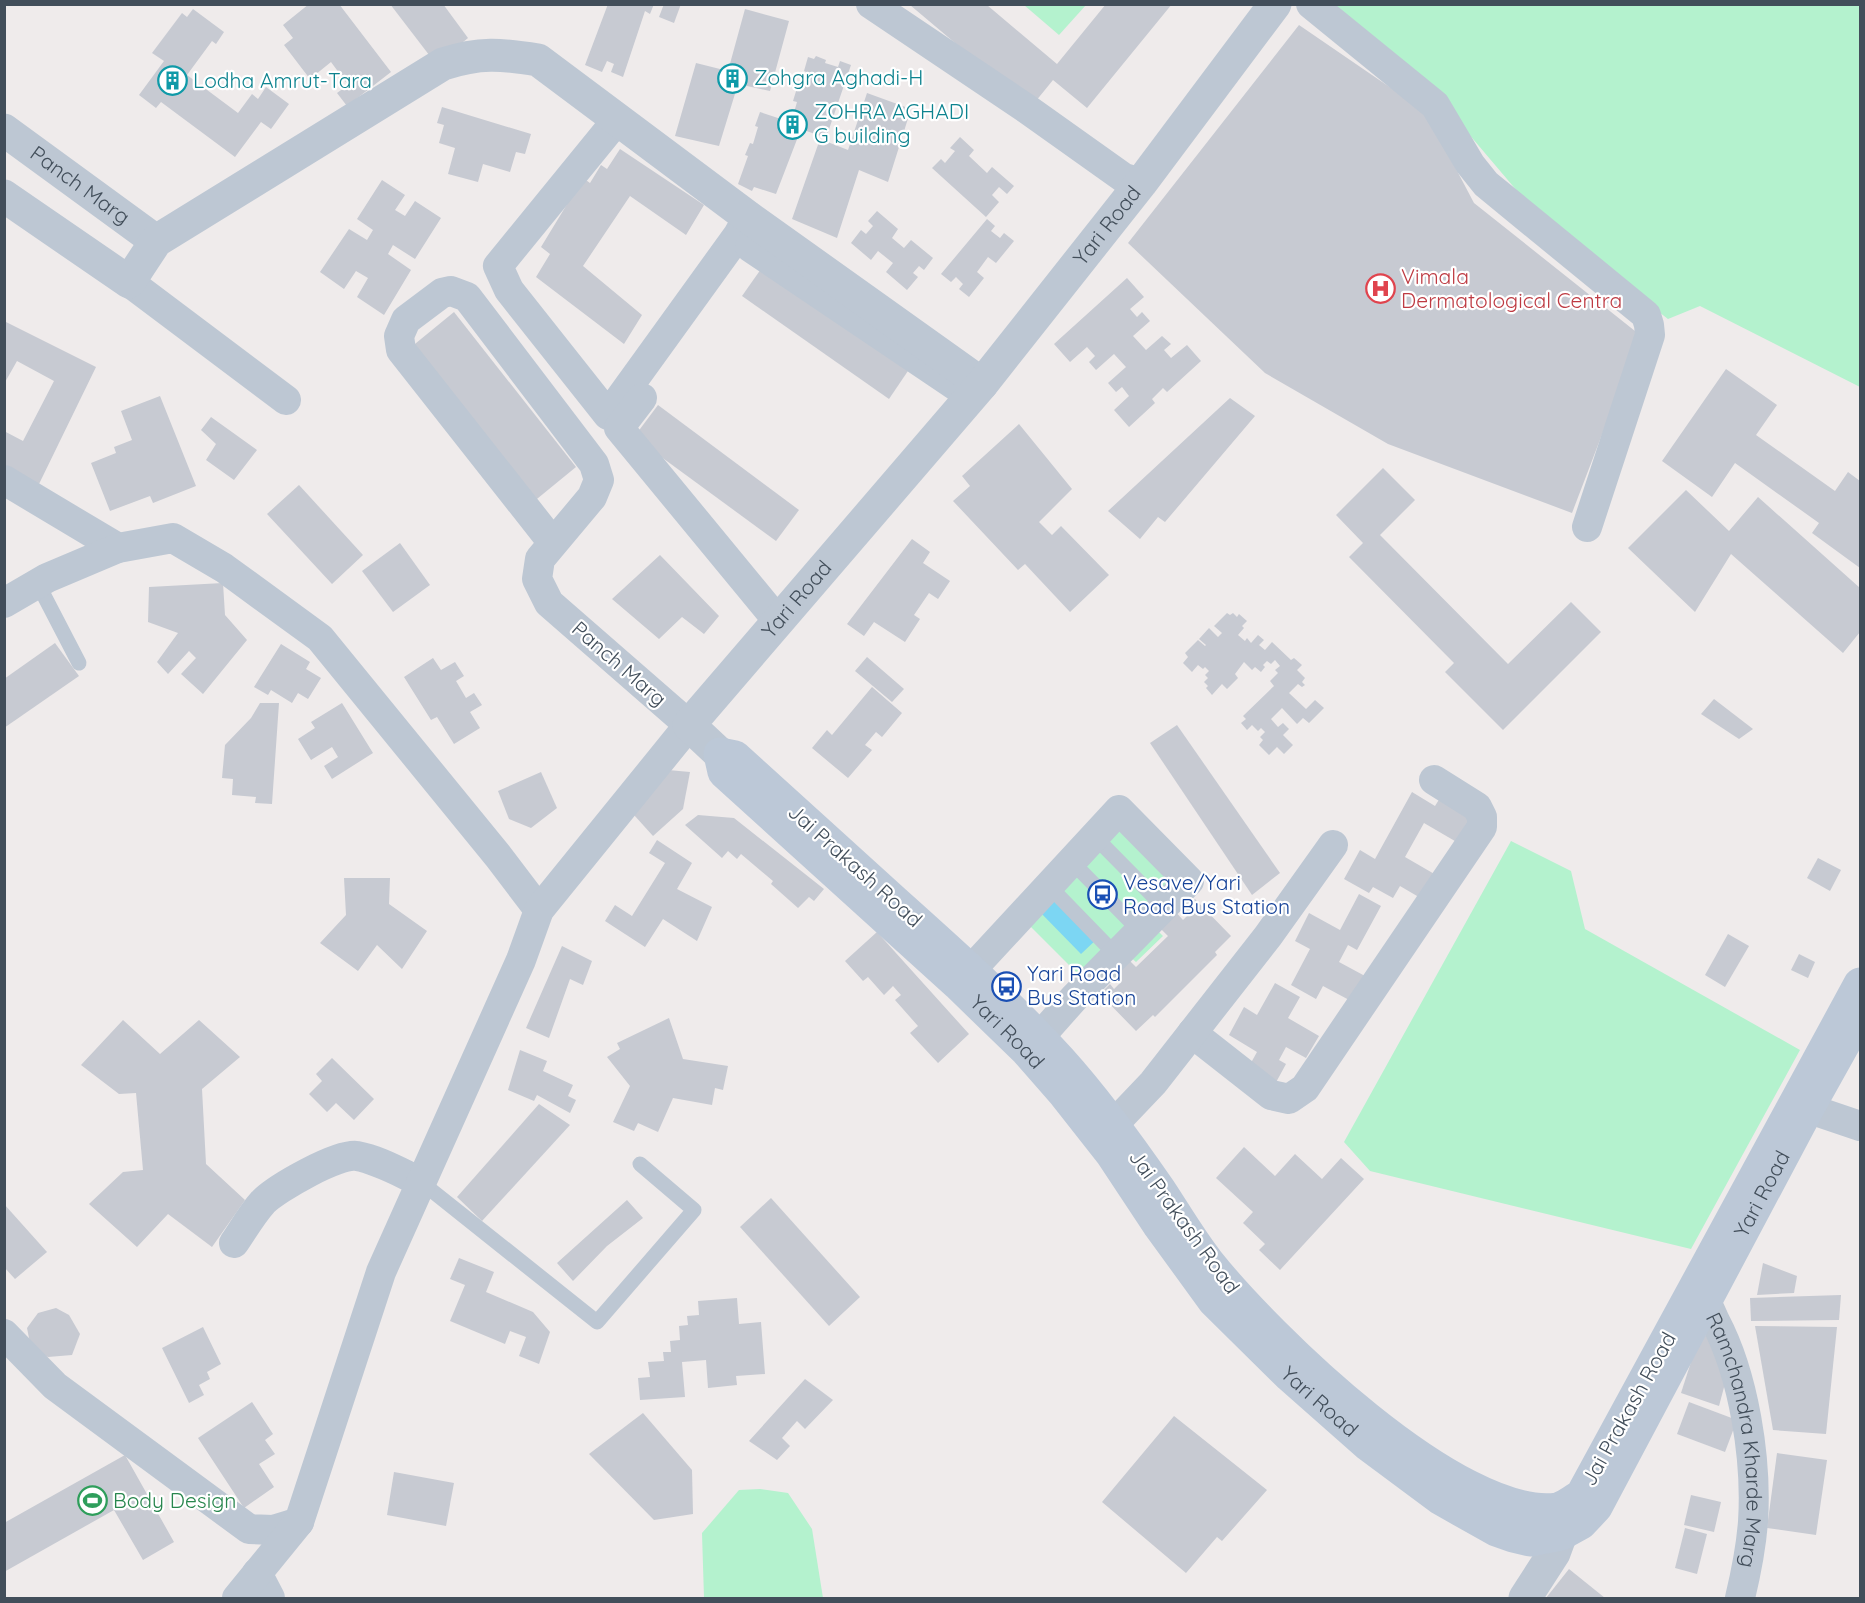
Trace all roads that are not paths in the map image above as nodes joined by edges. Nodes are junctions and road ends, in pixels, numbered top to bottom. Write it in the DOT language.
graph roads {
  1 [pos="871,4"];
  2 [pos="1275,4"];
  3 [pos="1311,4"];
  4 [pos="617,120"];
  5 [pos="4,130"];
  6 [pos="1141,183"];
  7 [pos="4,196"];
  8 [pos="753,231"];
  9 [pos="156,241"];
  10 [pos="129,282"];
  11 [pos="977,390"];
  12 [pos="286,400"];
  13 [pos="4,480"];
  14 [pos="1587,527"];
  15 [pos="553,543"];
  16 [pos="118,548"];
  17 [pos="38,584"];
  18 [pos="4,603"];
  19 [pos="778,621"];
  20 [pos="79,663"];
  21 [pos="689,725"];
  22 [pos="720,753"];
  23 [pos="1434,780"];
  24 [pos="1333,845"];
  25 [pos="1071,861"];
  26 [pos="1049,886"];
  27 [pos="540,910"];
  28 [pos="1140,931"];
  29 [pos="1116,955"];
  30 [pos="964,977"];
  31 [pos="1860,984"];
  32 [pos="1860,1015"];
  33 [pos="1191,1033"];
  34 [pos="1033,1044"];
  35 [pos="1802,1106"];
  36 [pos="1113,1125"];
  37 [pos="1860,1126"];
  38 [pos="640,1164"];
  39 [pos="421,1182"];
  40 [pos="234,1244"];
  41 [pos="1698,1298"];
  42 [pos="4,1334"];
  43 [pos="299,1522"];
  44 [pos="1560,1522"];
  45 [pos="263,1586"];
  46 [pos="237,1599"];
  47 [pos="1526,1599"];
  48 [pos="1740,1599"];
  1 -- 6 [label="street"];
  2 -- 6 [label="street, Yari Road"];
  3 -- 14 [label="street"];
  4 -- 8 [label="street"];
  4 -- 8 [label="street"];
  4 -- 9 [label="street"];
  5 -- 9 [label="street, Panch Marg"];
  6 -- 11 [label="street, Yari Road"];
  7 -- 10 [label="street"];
  8 -- 11 [label="street"];
  8 -- 19 [label="street"];
  9 -- 10 [label="street"];
  10 -- 12 [label="street"];
  11 -- 19 [label="street, Yari Road"];
  13 -- 16 [label="street"];
  15 -- 15 [label="street"];
  15 -- 21 [label="street, Panch Marg"];
  16 -- 17 [label="street"];
  16 -- 27 [label="street"];
  17 -- 18 [label="street"];
  17 -- 20 [label="lane"];
  19 -- 21 [label="street, Yari Road"];
  21 -- 22 [label="street"];
  21 -- 27 [label="street"];
  22 -- 30 [label="main road, Jai Prakash Road"];
  23 -- 33 [label="street"];
  24 -- 33 [label="street"];
  25 -- 26 [label="street"];
  25 -- 28 [label="lane"];
  25 -- 28 [label="street"];
  26 -- 29 [label="lane"];
  26 -- 30 [label="street"];
  27 -- 39 [label="street"];
  28 -- 29 [label="street"];
  29 -- 34 [label="street"];
  30 -- 34 [label="main road, Jai Prakash Road"];
  31 -- 35 [label="main road, Jai Prakash Road"];
  32 -- 35 [label="main road"];
  33 -- 36 [label="street"];
  34 -- 36 [label="main road, Jai Prakash Road"];
  34 -- 44 [label="main road, Yari Road"];
  35 -- 37 [label="street"];
  35 -- 41 [label="main road, Jai Prakash Road"];
  36 -- 44 [label="main road, Jai Prakash Road"];
  38 -- 39 [label="lane"];
  39 -- 40 [label="street"];
  39 -- 43 [label="street"];
  41 -- 44 [label="main road, Jai Prakash Road"];
  41 -- 48 [label="street, Ramchandra Kharde Marg"];
  42 -- 43 [label="street"];
  43 -- 45 [label="street"];
  44 -- 47 [label="street"];
  45 -- 46 [label="street"];
}
